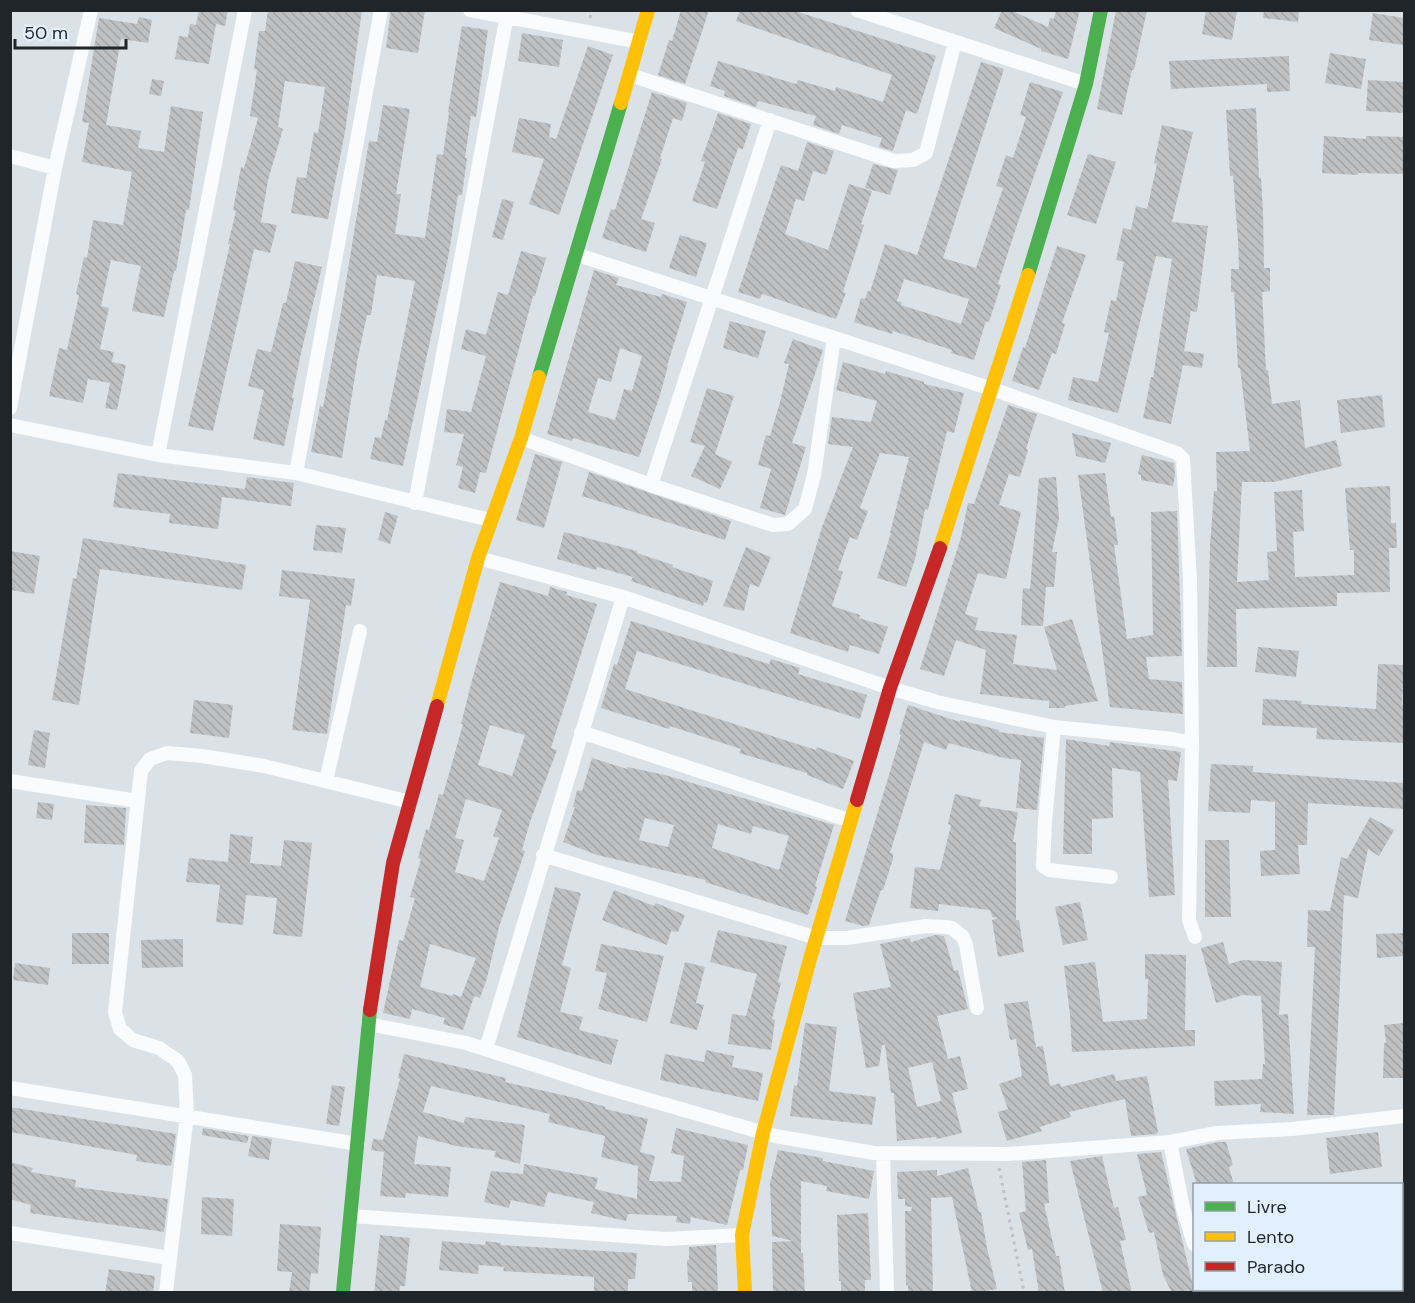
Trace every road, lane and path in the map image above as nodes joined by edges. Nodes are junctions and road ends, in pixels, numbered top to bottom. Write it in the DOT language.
graph roads {
  1 [pos="91,10"];
  2 [pos="245,10"];
  3 [pos="381,10"];
  4 [pos="470,10"];
  5 [pos="648,10"];
  6 [pos="857,10"];
  7 [pos="1101,10"];
  8 [pos="507,14"];
  9 [pos="639,42"];
  10 [pos="955,42"];
  11 [pos="630,75"];
  12 [pos="1086,84"];
  13 [pos="770,120"];
  14 [pos="10,156"];
  15 [pos="55,168"];
  16 [pos="575,254"];
  17 [pos="713,299"];
  18 [pos="834,338"];
  19 [pos="992,389"];
  20 [pos="10,408"];
  21 [pos="10,425"];
  22 [pos="521,438"];
  23 [pos="158,455"];
  24 [pos="296,473"];
  25 [pos="651,486"];
  26 [pos="415,503"];
  27 [pos="490,520"];
  28 [pos="478,558"];
  29 [pos="623,597"];
  30 [pos="360,631"];
  31 [pos="891,688"];
  32 [pos="1054,727"];
  33 [pos="581,732"];
  34 [pos="1192,743"];
  35 [pos="10,781"];
  36 [pos="326,781"];
  37 [pos="138,801"];
  38 [pos="410,802"];
  39 [pos="851,821"];
  40 [pos="543,855"];
  41 [pos="1111,877"];
  42 [pos="1195,937"];
  43 [pos="817,938"];
  44 [pos="977,1008"];
  45 [pos="368,1024"];
  46 [pos="486,1049"];
  47 [pos="10,1088"];
  48 [pos="187,1115"];
  49 [pos="1404,1116"];
  50 [pos="763,1132"];
  51 [pos="1170,1142"];
  52 [pos="358,1144"];
  53 [pos="884,1153"];
  54 [pos="996,1154"];
  55 [pos="352,1216"];
  56 [pos="10,1233"];
  57 [pos="742,1235"];
  58 [pos="1193,1241"];
  59 [pos="170,1258"];
  60 [pos="166,1293"];
  61 [pos="343,1293"];
  62 [pos="745,1293"];
  63 [pos="887,1293"];
  64 [pos="1024,1293"];
  1 -- 15 [label="street"];
  2 -- 23 [label="street"];
  3 -- 24 [label="street"];
  4 -- 8 [label="street"];
  5 -- 9 [label="street"];
  6 -- 10 [label="street"];
  7 -- 12 [label="street"];
  8 -- 9 [label="street"];
  8 -- 26 [label="street"];
  9 -- 11 [label="street"];
  10 -- 12 [label="street"];
  10 -- 13 [label="street"];
  11 -- 13 [label="street"];
  11 -- 16 [label="street"];
  12 -- 19 [label="street"];
  13 -- 17 [label="street"];
  14 -- 15 [label="street"];
  15 -- 20 [label="street"];
  16 -- 17 [label="street"];
  16 -- 22 [label="street"];
  17 -- 18 [label="street"];
  17 -- 25 [label="street"];
  18 -- 19 [label="street"];
  18 -- 25 [label="street"];
  19 -- 31 [label="street"];
  19 -- 34 [label="street"];
  21 -- 23 [label="street"];
  22 -- 25 [label="street"];
  22 -- 27 [label="street"];
  23 -- 24 [label="street"];
  24 -- 26 [label="street"];
  26 -- 27 [label="street"];
  27 -- 28 [label="street"];
  28 -- 29 [label="street"];
  28 -- 38 [label="street"];
  29 -- 31 [label="street"];
  29 -- 33 [label="street"];
  30 -- 36 [label="street"];
  31 -- 32 [label="street"];
  31 -- 39 [label="street"];
  32 -- 34 [label="street"];
  32 -- 41 [label="street"];
  33 -- 39 [label="street"];
  33 -- 40 [label="street"];
  34 -- 42 [label="street"];
  35 -- 37 [label="street"];
  36 -- 37 [label="street"];
  36 -- 38 [label="street"];
  37 -- 48 [label="street"];
  38 -- 45 [label="street"];
  39 -- 43 [label="street"];
  40 -- 43 [label="street"];
  40 -- 46 [label="street"];
  43 -- 44 [label="street"];
  43 -- 50 [label="street"];
  45 -- 46 [label="street"];
  45 -- 52 [label="street"];
  46 -- 50 [label="street"];
  47 -- 48 [label="street"];
  48 -- 52 [label="street"];
  48 -- 59 [label="street"];
  49 -- 51 [label="street"];
  50 -- 53 [label="street"];
  50 -- 57 [label="street"];
  51 -- 54 [label="street"];
  51 -- 58 [label="street"];
  52 -- 55 [label="street"];
  53 -- 54 [label="street"];
  53 -- 63 [label="street"];
  54 -- 64 [label="path"];
  55 -- 57 [label="street"];
  55 -- 61 [label="street"];
  56 -- 59 [label="street"];
  57 -- 62 [label="street"];
  59 -- 60 [label="street"];
}
